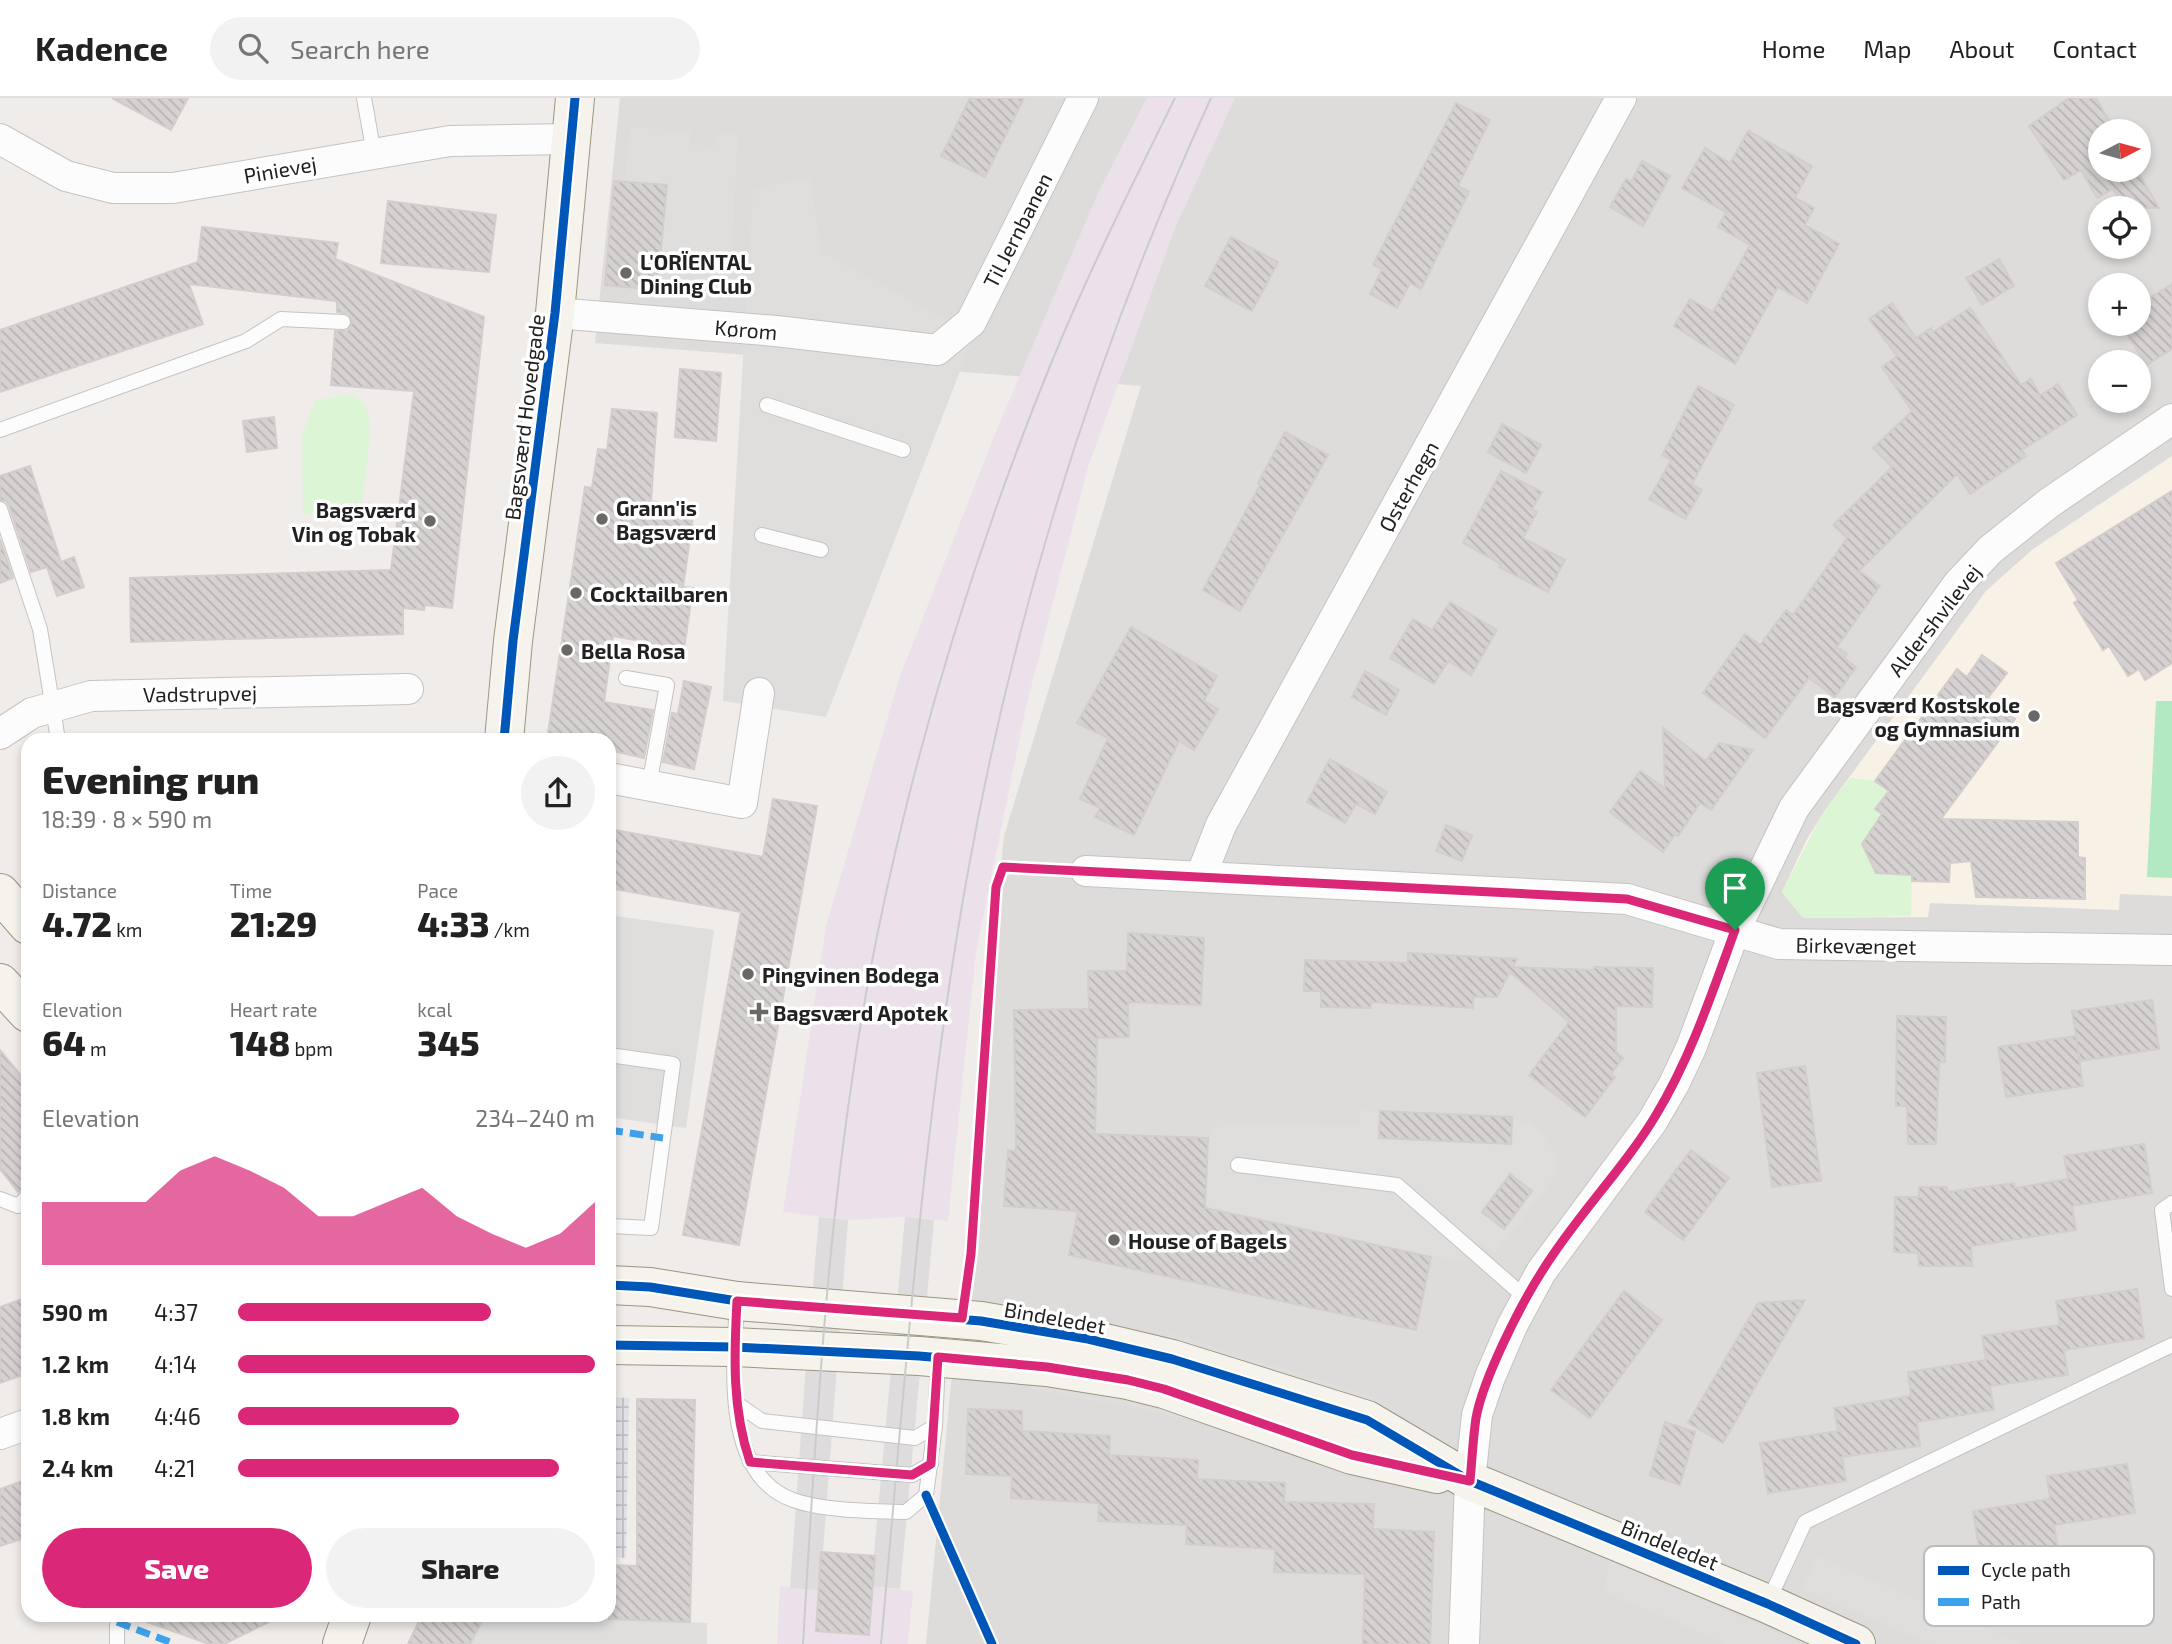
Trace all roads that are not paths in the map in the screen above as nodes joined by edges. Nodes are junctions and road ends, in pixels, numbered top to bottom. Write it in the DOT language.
graph roads {
  1 [pos="364,98"];
  2 [pos="575,98"];
  3 [pos="1083,98"];
  4 [pos="1621,98"];
  5 [pos="0,139"];
  6 [pos="571,139"];
  7 [pos="373,154"];
  8 [pos="555,313"];
  9 [pos="343,322"];
  10 [pos="937,350"];
  11 [pos="767,405"];
  12 [pos="2172,419"];
  13 [pos="0,430"];
  14 [pos="904,450"];
  15 [pos="0,509"];
  16 [pos="762,534"];
  17 [pos="821,550"];
  18 [pos="626,678"];
  19 [pos="408,689"];
  20 [pos="759,693"];
  21 [pos="54,707"];
  22 [pos="57,733"];
  23 [pos="505,733"];
  24 [pos="0,734"];
  25 [pos="616,779"];
  26 [pos="649,786"];
  27 [pos="1086,871"];
  28 [pos="1201,876"];
  29 [pos="0,893"];
  30 [pos="21,917"];
  31 [pos="1735,930"];
  32 [pos="2172,950"];
  33 [pos="0,983"];
  34 [pos="21,1006"];
  35 [pos="616,1056"];
  36 [pos="1238,1165"];
  37 [pos="0,1199"];
  38 [pos="21,1203"];
  39 [pos="2172,1203"];
  40 [pos="616,1226"];
  41 [pos="616,1285"];
  42 [pos="2172,1289"];
  43 [pos="1527,1299"];
  44 [pos="737,1301"];
  45 [pos="941,1337"];
  46 [pos="616,1345"];
  47 [pos="2172,1345"];
  48 [pos="734,1347"];
  49 [pos="736,1403"];
  50 [pos="21,1426"];
  51 [pos="935,1426"];
  52 [pos="0,1434"];
  53 [pos="750,1462"];
  54 [pos="931,1464"];
  55 [pos="1470,1481"];
  56 [pos="1768,1604"];
  57 [pos="118,1622"];
  58 [pos="350,1622"];
  59 [pos="117,1644"];
  60 [pos="342,1644"];
  61 [pos="1464,1644"];
  62 [pos="1856,1644"];
  1 -- 7 [label="lane"];
  2 -- 6 [label="street, Bagsværd Hovedgade"];
  3 -- 10 [label="street, Til Jernbanen"];
  4 -- 28 [label="street, Østerhegn"];
  5 -- 7 [label="street, Pinievej"];
  6 -- 7 [label="street, Pinievej"];
  6 -- 8 [label="street, Bagsværd Hovedgade"];
  8 -- 10 [label="street, Kørom"];
  8 -- 23 [label="street, Bagsværd Hovedgade"];
  9 -- 13 [label="lane"];
  11 -- 14 [label="lane"];
  12 -- 31 [label="street, Aldershvilevej"];
  15 -- 21 [label="lane"];
  16 -- 17 [label="lane"];
  18 -- 26 [label="lane"];
  19 -- 21 [label="street, Vadstrupvej"];
  20 -- 26 [label="street"];
  21 -- 22 [label="lane"];
  21 -- 24 [label="street, Vadstrupvej"];
  25 -- 26 [label="street"];
  27 -- 28 [label="street, Birkevænget"];
  28 -- 31 [label="street, Birkevænget"];
  29 -- 30 [label="street"];
  31 -- 32 [label="street, Birkevænget"];
  31 -- 43 [label="street, Aldershvilevej"];
  33 -- 34 [label="street"];
  35 -- 40 [label="lane"];
  36 -- 43 [label="lane"];
  37 -- 38 [label="lane"];
  39 -- 42 [label="lane"];
  41 -- 44 [label="street, Bindeledet"];
  43 -- 55 [label="street, Aldershvilevej"];
  44 -- 45 [label="street, Bindeledet"];
  44 -- 48 [label="lane"];
  45 -- 48 [label="street, Bindeledet"];
  45 -- 51 [label="lane"];
  45 -- 55 [label="street, Bindeledet"];
  46 -- 48 [label="street, Bindeledet"];
  47 -- 56 [label="lane"];
  48 -- 49 [label="lane"];
  49 -- 51 [label="lane"];
  49 -- 53 [label="lane"];
  50 -- 52 [label="street"];
  51 -- 54 [label="lane"];
  53 -- 54 [label="lane"];
  53 -- 54 [label="lane"];
  55 -- 56 [label="street, Bindeledet"];
  55 -- 61 [label="street, Aldershvilevej"];
  56 -- 62 [label="street, Bindeledet"];
  57 -- 59 [label="lane"];
  58 -- 60 [label="street"];
}
